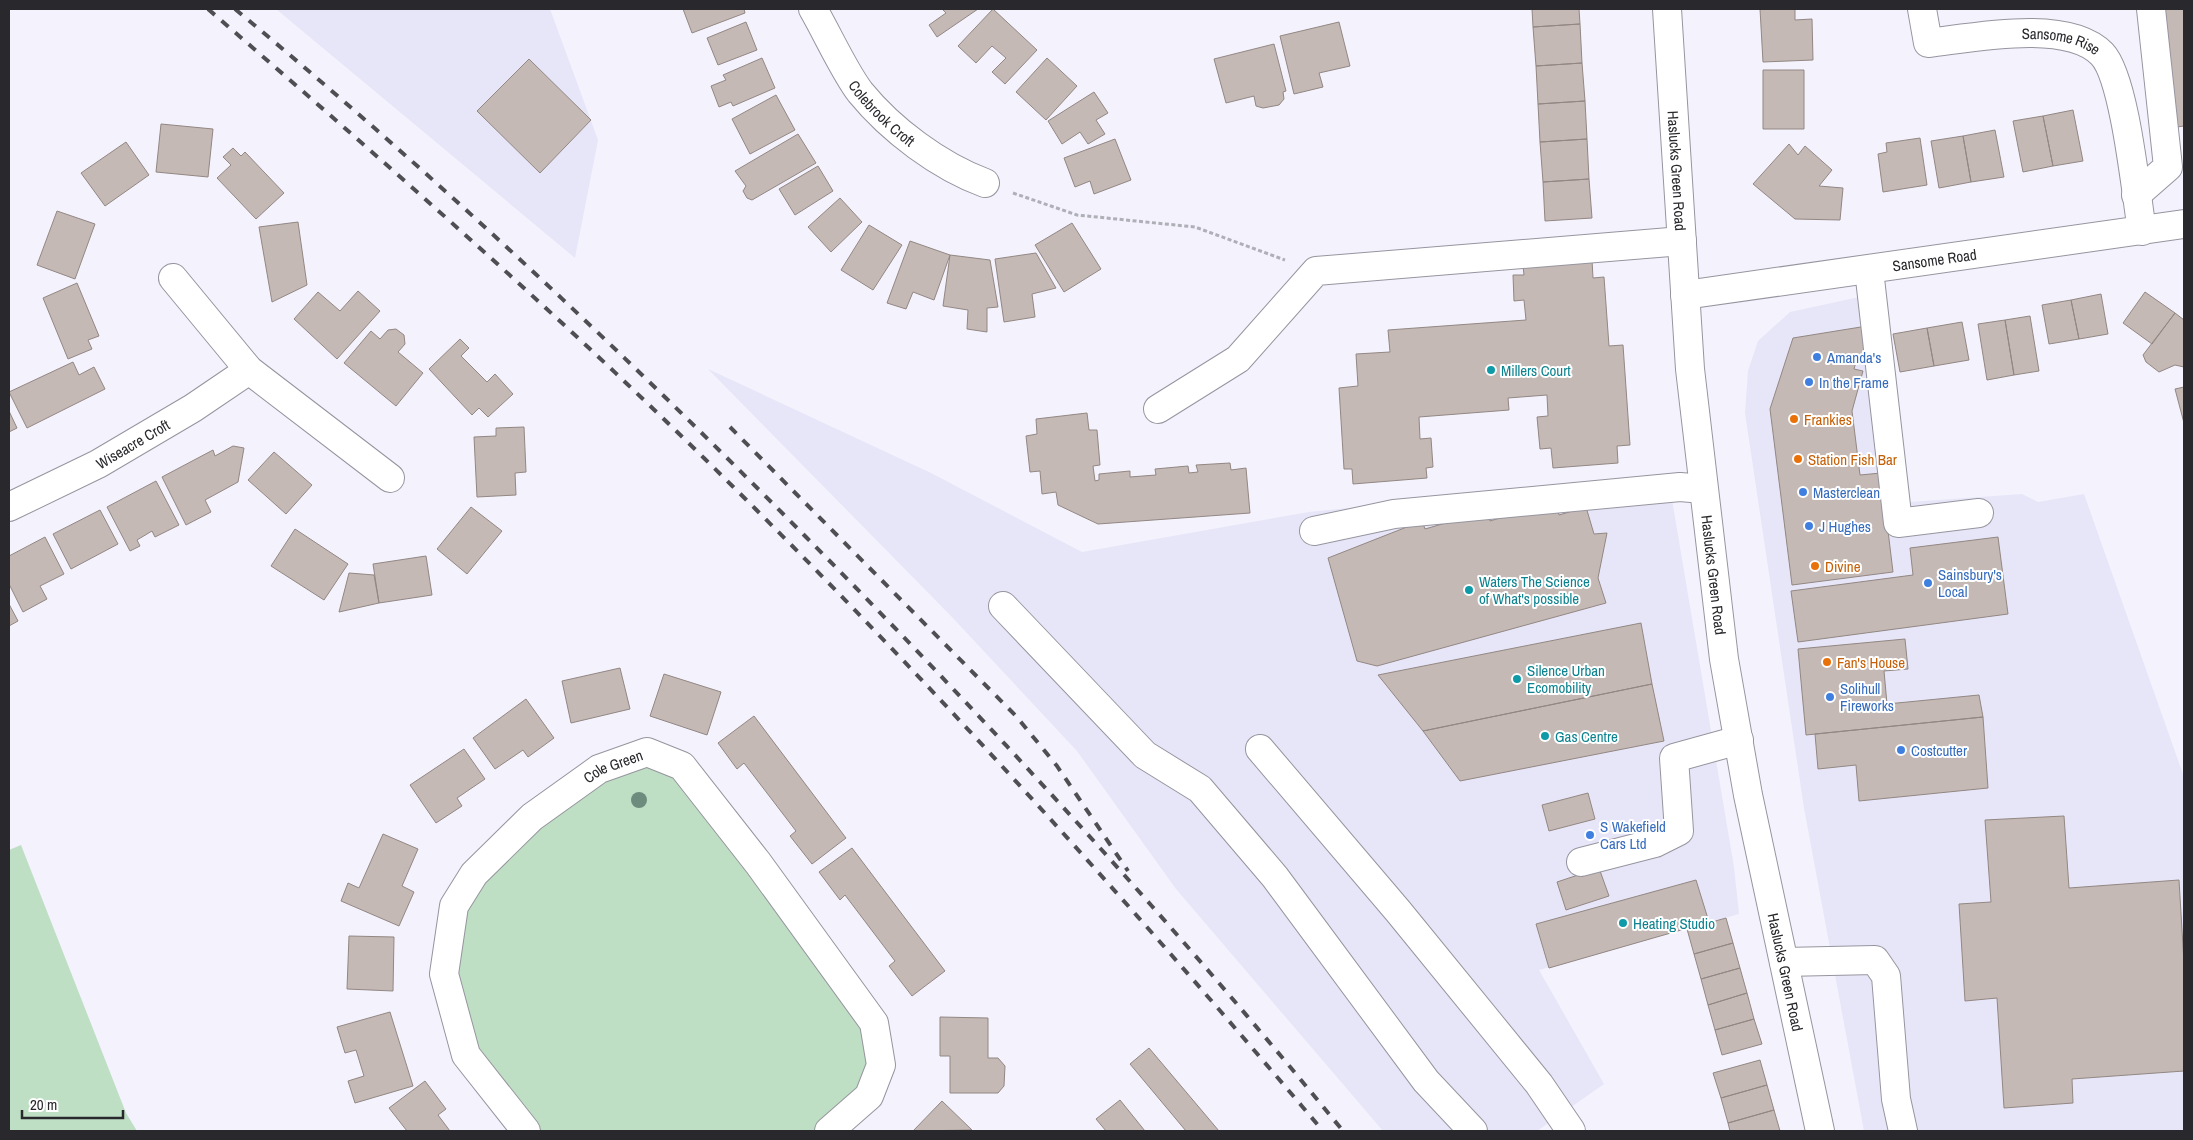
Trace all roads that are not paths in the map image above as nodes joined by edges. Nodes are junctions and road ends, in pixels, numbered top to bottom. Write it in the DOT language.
graph roads {
  1 [pos="813,9"];
  2 [pos="1667,9"];
  3 [pos="1922,9"];
  4 [pos="2151,9"];
  5 [pos="985,184"];
  6 [pos="2136,195"];
  7 [pos="2184,224"];
  8 [pos="2142,231"];
  9 [pos="1682,241"];
  10 [pos="1868,270"];
  11 [pos="173,278"];
  12 [pos="1685,295"];
  13 [pos="249,370"];
  14 [pos="1158,409"];
  15 [pos="390,478"];
  16 [pos="1703,489"];
  17 [pos="9,507"];
  18 [pos="1979,513"];
  19 [pos="1314,531"];
  20 [pos="1003,606"];
  21 [pos="1739,740"];
  22 [pos="1260,749"];
  23 [pos="1581,862"];
  24 [pos="1784,962"];
  25 [pos="526,1131"];
  26 [pos="829,1131"];
  27 [pos="1473,1131"];
  28 [pos="1571,1131"];
  29 [pos="1820,1131"];
  30 [pos="1903,1131"];
  1 -- 5 [label="street, Colebrook Croft"];
  2 -- 9 [label="street, Haslucks Green Road"];
  3 -- 6 [label="street, Sansome Rise"];
  4 -- 6 [label="street"];
  6 -- 8 [label="street, Sansome Rise"];
  7 -- 8 [label="street, Sansome Road"];
  8 -- 10 [label="street, Sansome Road"];
  9 -- 12 [label="street, Haslucks Green Road"];
  9 -- 14 [label="street"];
  10 -- 12 [label="street, Sansome Road"];
  10 -- 18 [label="street"];
  11 -- 13 [label="street"];
  12 -- 16 [label="street, Haslucks Green Road"];
  13 -- 15 [label="street"];
  13 -- 17 [label="street, Wiseacre Croft"];
  16 -- 19 [label="street"];
  16 -- 21 [label="street, Haslucks Green Road"];
  20 -- 27 [label="street"];
  21 -- 23 [label="street"];
  21 -- 24 [label="street, Haslucks Green Road"];
  22 -- 28 [label="street"];
  24 -- 29 [label="street, Haslucks Green Road"];
  24 -- 30 [label="street"];
  25 -- 26 [label="street, Cole Green"];
}
